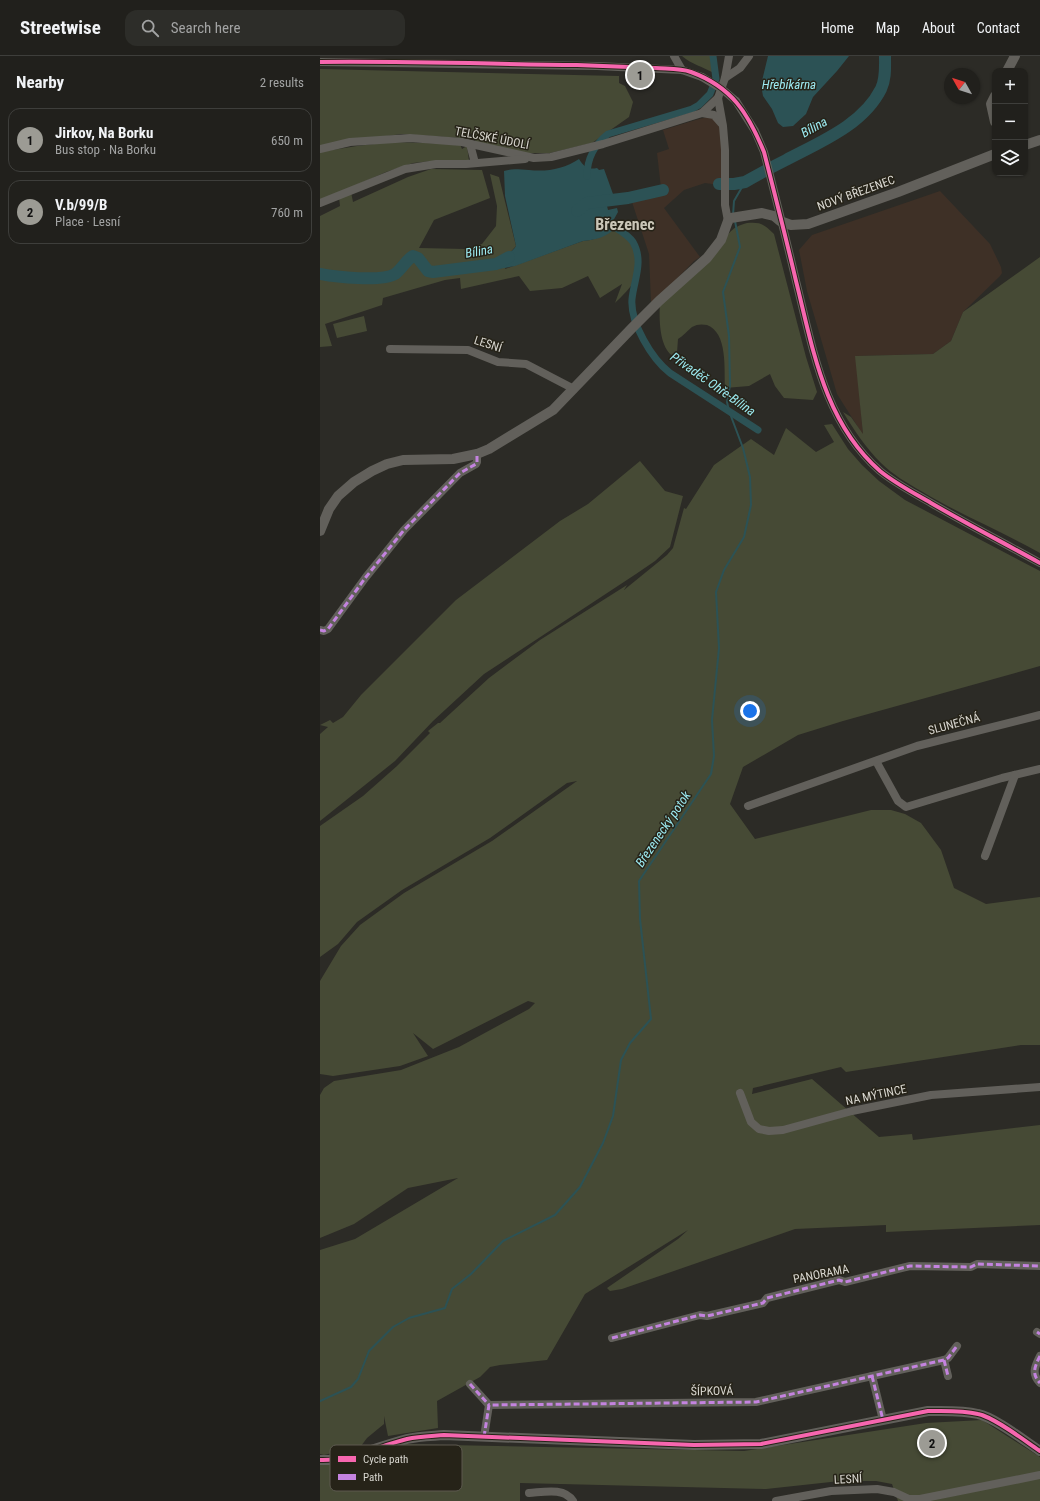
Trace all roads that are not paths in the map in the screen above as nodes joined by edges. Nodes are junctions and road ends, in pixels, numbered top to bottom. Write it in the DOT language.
graph roads {
  1 [pos="674,56"];
  2 [pos="729,56"];
  3 [pos="749,56"];
  4 [pos="1015,56"];
  5 [pos="330,59"];
  6 [pos="467,60"];
  7 [pos="320,62"];
  8 [pos="1009,68"];
  9 [pos="682,70"];
  10 [pos="725,78"];
  11 [pos="718,98"];
  12 [pos="702,113"];
  13 [pos="723,126"];
  14 [pos="1040,140"];
  15 [pos="1028,143"];
  16 [pos="470,144"];
  17 [pos="320,148"];
  18 [pos="992,155"];
  19 [pos="534,158"];
  20 [pos="475,163"];
  21 [pos="320,203"];
  22 [pos="732,218"];
  23 [pos="780,221"];
  24 [pos="390,349"];
  25 [pos="574,389"];
  26 [pos="477,454"];
  27 [pos="320,531"];
  28 [pos="1040,563"];
  29 [pos="320,630"];
  30 [pos="1040,715"];
  31 [pos="876,761"];
  32 [pos="1040,769"];
  33 [pos="1015,775"];
  34 [pos="748,806"];
  35 [pos="985,856"];
  36 [pos="1040,1087"];
  37 [pos="740,1093"];
  38 [pos="1040,1266"];
  39 [pos="612,1338"];
  40 [pos="957,1346"];
  41 [pos="1040,1356"];
  42 [pos="944,1360"];
  43 [pos="872,1376"];
  44 [pos="948,1376"];
  45 [pos="1040,1383"];
  46 [pos="470,1384"];
  47 [pos="489,1405"];
  48 [pos="883,1420"];
  49 [pos="484,1437"];
  50 [pos="387,1445"];
  51 [pos="1040,1451"];
  52 [pos="1040,1475"];
  53 [pos="530,1493"];
  54 [pos="573,1501"];
  55 [pos="776,1501"];
  1 -- 9 [label="street"];
  2 -- 10 [label="street"];
  3 -- 10 [label="street"];
  4 -- 8 [label="street"];
  5 -- 6 [label="street"];
  5 -- 7 [label="street"];
  6 -- 9 [label="street"];
  9 -- 23 [label="street, bridge"];
  10 -- 11 [label="street"];
  11 -- 12 [label="street"];
  11 -- 13 [label="street"];
  12 -- 13 [label="street"];
  12 -- 19 [label="street, TELČSKÉ ÚDOLÍ"];
  13 -- 22 [label="street"];
  14 -- 15 [label="street"];
  16 -- 17 [label="street, TELČSKÉ ÚDOLÍ"];
  16 -- 19 [label="street, TELČSKÉ ÚDOLÍ"];
  16 -- 20 [label="street"];
  18 -- 23 [label="street, NOVÝ BŘEZENEC"];
  19 -- 20 [label="street"];
  20 -- 21 [label="street"];
  22 -- 23 [label="street, NOVÝ BŘEZENEC"];
  22 -- 25 [label="street"];
  23 -- 28 [label="street"];
  24 -- 25 [label="street, LESNÍ"];
  25 -- 26 [label="street"];
  26 -- 27 [label="street"];
  26 -- 29 [label="street"];
  30 -- 31 [label="street, SLUNEČNÁ"];
  31 -- 33 [label="street"];
  31 -- 34 [label="street, SLUNEČNÁ"];
  32 -- 33 [label="street"];
  33 -- 35 [label="street"];
  36 -- 37 [label="street, NA MÝTINCE"];
  38 -- 39 [label="street, PANORAMA"];
  40 -- 42 [label="street"];
  41 -- 45 [label="street"];
  42 -- 43 [label="street, ŠÍPKOVÁ"];
  42 -- 44 [label="street"];
  43 -- 47 [label="street, ŠÍPKOVÁ"];
  43 -- 48 [label="street"];
  46 -- 47 [label="street"];
  47 -- 49 [label="street"];
  48 -- 49 [label="street"];
  48 -- 51 [label="street"];
  49 -- 50 [label="street"];
  52 -- 55 [label="street, LESNÍ"];
  53 -- 54 [label="street"];
}
